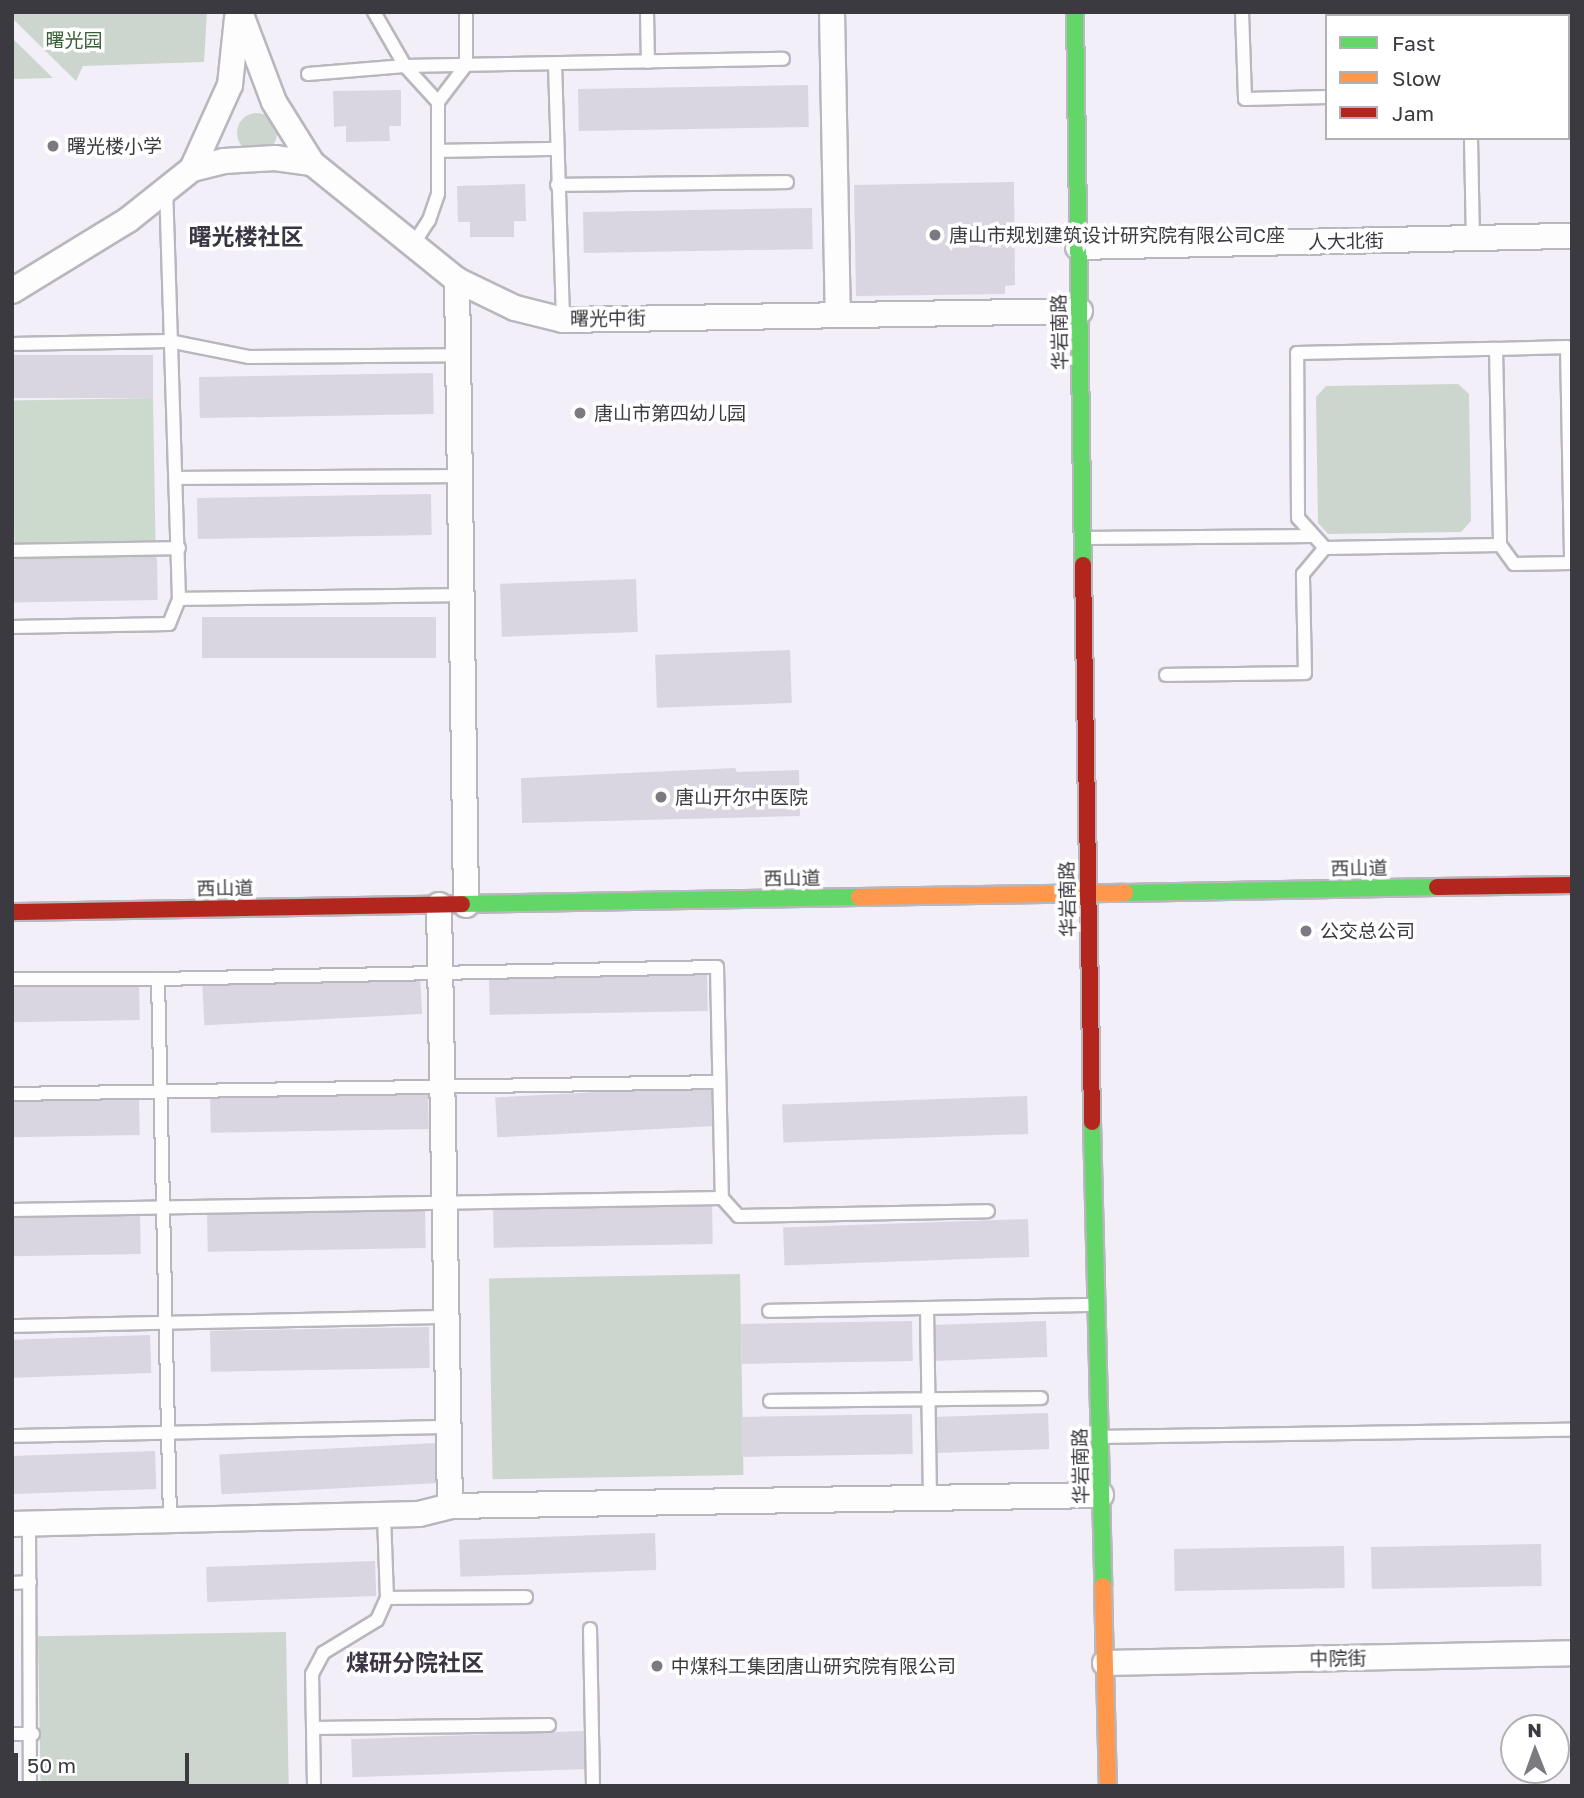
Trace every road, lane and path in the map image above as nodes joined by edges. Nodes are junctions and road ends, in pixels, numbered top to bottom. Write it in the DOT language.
graph roads {
  1 [pos="239,12"];
  2 [pos="374,12"];
  3 [pos="466,12"];
  4 [pos="647,12"];
  5 [pos="832,12"];
  6 [pos="1075,12"];
  7 [pos="1242,12"];
  8 [pos="783,59"];
  9 [pos="648,62"];
  10 [pos="555,64"];
  11 [pos="466,65"];
  12 [pos="405,66"];
  13 [pos="307,74"];
  14 [pos="1325,97"];
  15 [pos="438,102"];
  16 [pos="1471,140"];
  17 [pos="557,149"];
  18 [pos="439,151"];
  19 [pos="312,163"];
  20 [pos="192,169"];
  21 [pos="787,182"];
  22 [pos="557,185"];
  23 [pos="166,194"];
  24 [pos="1572,236"];
  25 [pos="1473,238"];
  26 [pos="412,246"];
  27 [pos="1078,247"];
  28 [pos="457,280"];
  29 [pos="12,291"];
  30 [pos="1080,311"];
  31 [pos="838,314"];
  32 [pos="563,320"];
  33 [pos="169,341"];
  34 [pos="12,344"];
  35 [pos="1496,349"];
  36 [pos="458,355"];
  37 [pos="460,476"];
  38 [pos="177,478"];
  39 [pos="1314,536"];
  40 [pos="1082,538"];
  41 [pos="1500,545"];
  42 [pos="179,548"];
  43 [pos="1325,548"];
  44 [pos="12,551"];
  45 [pos="461,595"];
  46 [pos="179,599"];
  47 [pos="12,627"];
  48 [pos="1166,675"];
  49 [pos="1572,885"];
  50 [pos="1088,894"];
  51 [pos="439,905"];
  52 [pos="466,905"];
  53 [pos="12,912"];
  54 [pos="440,973"];
  55 [pos="12,979"];
  56 [pos="158,979"];
  57 [pos="719,1082"];
  58 [pos="443,1087"];
  59 [pos="160,1092"];
  60 [pos="12,1094"];
  61 [pos="722,1198"];
  62 [pos="444,1203"];
  63 [pos="163,1208"];
  64 [pos="12,1210"];
  65 [pos="988,1212"];
  66 [pos="1097,1305"];
  67 [pos="927,1308"];
  68 [pos="769,1311"];
  69 [pos="446,1317"];
  70 [pos="165,1323"];
  71 [pos="12,1326"];
  72 [pos="1041,1398"];
  73 [pos="929,1399"];
  74 [pos="770,1401"];
  75 [pos="448,1427"];
  76 [pos="1572,1430"];
  77 [pos="167,1433"];
  78 [pos="12,1436"];
  79 [pos="1100,1437"];
  80 [pos="1101,1495"];
  81 [pos="930,1498"];
  82 [pos="450,1506"];
  83 [pos="384,1515"];
  84 [pos="170,1520"];
  85 [pos="20,1524"];
  86 [pos="30,1582"];
  87 [pos="12,1583"];
  88 [pos="526,1597"];
  89 [pos="387,1598"];
  90 [pos="590,1629"];
  91 [pos="1572,1653"];
  92 [pos="1105,1663"];
  93 [pos="549,1725"];
  94 [pos="313,1728"];
  95 [pos="12,1734"];
  96 [pos="33,1734"];
  97 [pos="30,1786"];
  98 [pos="314,1786"];
  99 [pos="593,1786"];
  100 [pos="1108,1786"];
  1 -- 19 [label="street, 曙光中街"];
  1 -- 20 [label="street, 曙光中街"];
  2 -- 12 [label="lane"];
  3 -- 11 [label="lane"];
  4 -- 9 [label="lane"];
  5 -- 31 [label="street"];
  6 -- 27 [label="street, 华岩南路"];
  7 -- 14 [label="lane"];
  8 -- 9 [label="lane"];
  9 -- 10 [label="lane"];
  10 -- 11 [label="lane"];
  10 -- 17 [label="lane"];
  11 -- 12 [label="lane"];
  11 -- 15 [label="lane"];
  12 -- 13 [label="lane"];
  12 -- 15 [label="lane"];
  15 -- 18 [label="lane"];
  16 -- 25 [label="lane"];
  17 -- 18 [label="lane"];
  17 -- 22 [label="lane"];
  18 -- 26 [label="lane"];
  19 -- 20 [label="street"];
  19 -- 26 [label="street, 曙光中街"];
  20 -- 23 [label="street, 曙光中街"];
  21 -- 22 [label="lane"];
  22 -- 32 [label="lane"];
  23 -- 29 [label="street, 曙光中街"];
  23 -- 33 [label="lane"];
  24 -- 25 [label="street, 人大北街"];
  25 -- 27 [label="street, 人大北街"];
  26 -- 28 [label="street, 曙光中街"];
  27 -- 30 [label="street, 华岩南路"];
  28 -- 32 [label="street, 曙光中街"];
  28 -- 36 [label="street"];
  30 -- 31 [label="street, 曙光中街"];
  30 -- 40 [label="street, 华岩南路"];
  31 -- 32 [label="street, 曙光中街"];
  33 -- 34 [label="lane"];
  33 -- 36 [label="lane"];
  33 -- 38 [label="lane"];
  35 -- 39 [label="lane"];
  35 -- 41 [label="lane"];
  35 -- 41 [label="lane"];
  36 -- 37 [label="street"];
  37 -- 38 [label="lane"];
  37 -- 45 [label="street"];
  38 -- 42 [label="lane"];
  39 -- 40 [label="lane"];
  39 -- 43 [label="lane"];
  40 -- 50 [label="street, 华岩南路"];
  41 -- 43 [label="lane"];
  42 -- 44 [label="lane"];
  42 -- 46 [label="lane"];
  43 -- 48 [label="lane"];
  45 -- 46 [label="lane"];
  45 -- 52 [label="street"];
  46 -- 47 [label="lane"];
  49 -- 50 [label="street, 西山道"];
  50 -- 52 [label="street, 西山道"];
  50 -- 66 [label="street, 华岩南路"];
  51 -- 52 [label="street, 西山道"];
  51 -- 53 [label="street, 西山道"];
  51 -- 54 [label="street"];
  54 -- 56 [label="lane"];
  54 -- 57 [label="lane"];
  54 -- 58 [label="street"];
  55 -- 56 [label="lane"];
  56 -- 59 [label="lane"];
  57 -- 58 [label="lane"];
  57 -- 61 [label="lane"];
  58 -- 59 [label="lane"];
  58 -- 62 [label="street"];
  59 -- 60 [label="lane"];
  59 -- 63 [label="lane"];
  61 -- 62 [label="lane"];
  61 -- 65 [label="lane"];
  62 -- 63 [label="lane"];
  62 -- 69 [label="street"];
  63 -- 64 [label="lane"];
  63 -- 70 [label="lane"];
  66 -- 67 [label="lane"];
  66 -- 79 [label="street, 华岩南路"];
  67 -- 68 [label="lane"];
  67 -- 73 [label="lane"];
  69 -- 70 [label="lane"];
  69 -- 75 [label="street"];
  70 -- 71 [label="lane"];
  70 -- 77 [label="lane"];
  72 -- 73 [label="lane"];
  73 -- 74 [label="lane"];
  73 -- 81 [label="lane"];
  75 -- 77 [label="lane"];
  75 -- 82 [label="street"];
  76 -- 79 [label="lane"];
  77 -- 78 [label="lane"];
  77 -- 84 [label="lane"];
  79 -- 80 [label="street, 华岩南路"];
  80 -- 81 [label="street"];
  80 -- 92 [label="street, 华岩南路"];
  81 -- 82 [label="street"];
  82 -- 83 [label="street"];
  83 -- 84 [label="street"];
  83 -- 89 [label="lane"];
  84 -- 85 [label="street"];
  85 -- 86 [label="lane"];
  86 -- 87 [label="lane"];
  86 -- 96 [label="lane"];
  88 -- 89 [label="lane"];
  89 -- 94 [label="lane"];
  90 -- 99 [label="lane"];
  91 -- 92 [label="street, 中院街"];
  92 -- 100 [label="street, 华岩南路"];
  93 -- 94 [label="lane"];
  94 -- 98 [label="lane"];
  95 -- 96 [label="lane"];
  96 -- 97 [label="lane"];
}
